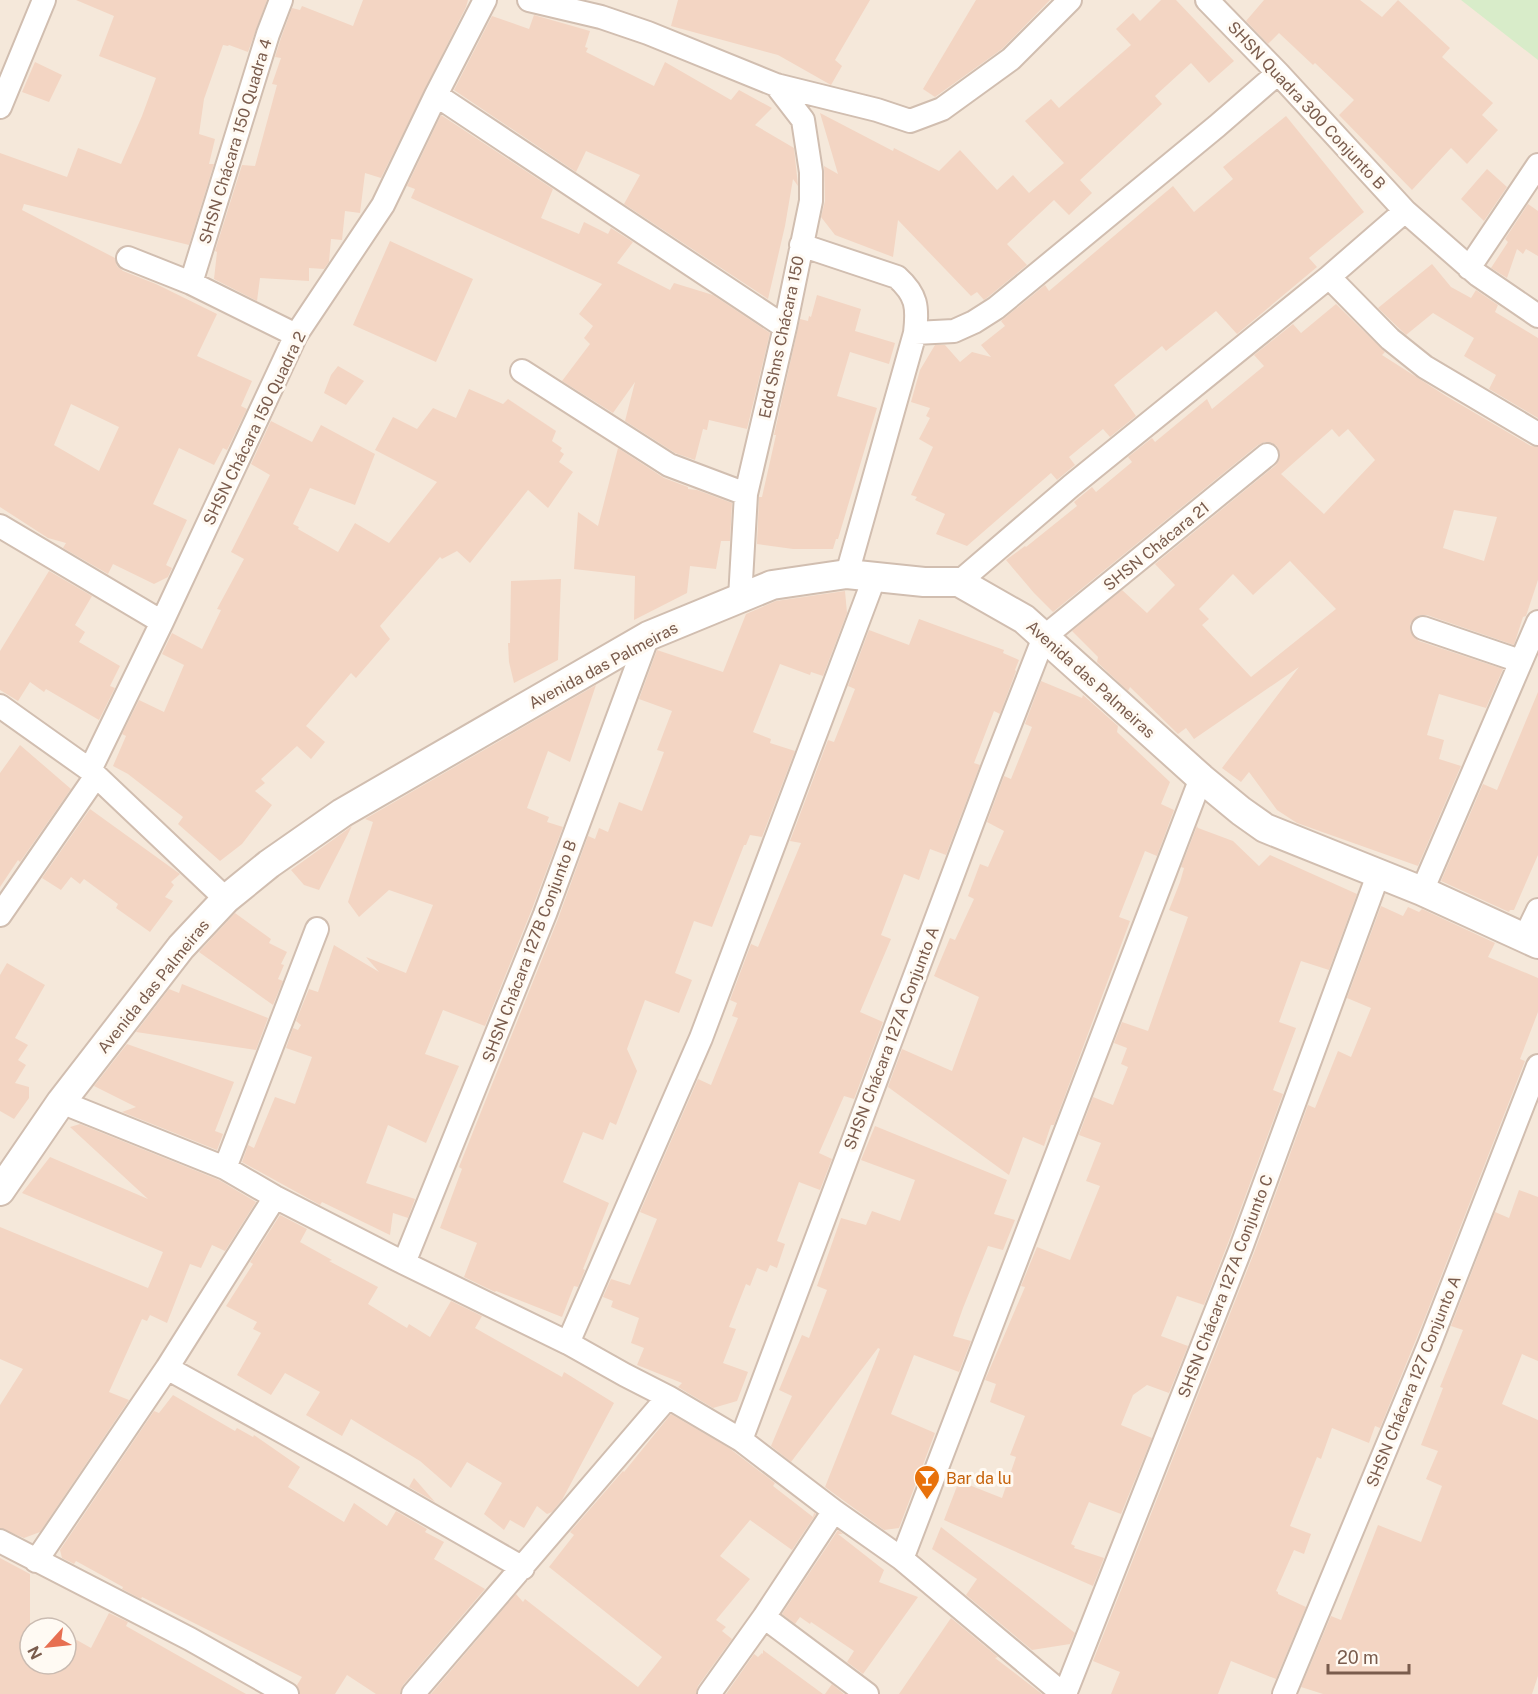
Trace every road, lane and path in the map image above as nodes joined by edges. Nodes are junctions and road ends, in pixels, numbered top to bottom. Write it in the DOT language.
graph roads {
  1 [pos="44,0"];
  2 [pos="281,0"];
  3 [pos="485,0"];
  4 [pos="529,0"];
  5 [pos="1070,0"];
  6 [pos="1207,0"];
  7 [pos="1278,73"];
  8 [pos="776,85"];
  9 [pos="436,95"];
  10 [pos="0,107"];
  11 [pos="1538,165"];
  12 [pos="1405,211"];
  13 [pos="801,245"];
  14 [pos="128,258"];
  15 [pos="1469,268"];
  16 [pos="1329,277"];
  17 [pos="191,283"];
  18 [pos="1538,316"];
  19 [pos="785,327"];
  20 [pos="915,333"];
  21 [pos="296,335"];
  22 [pos="522,371"];
  23 [pos="1538,434"];
  24 [pos="1268,455"];
  25 [pos="746,494"];
  26 [pos="0,526"];
  27 [pos="847,574"];
  28 [pos="875,576"];
  29 [pos="959,582"];
  30 [pos="740,597"];
  31 [pos="162,622"];
  32 [pos="1538,622"];
  33 [pos="1423,628"];
  34 [pos="648,636"];
  35 [pos="1044,637"];
  36 [pos="1520,661"];
  37 [pos="0,706"];
  38 [pos="93,773"];
  39 [pos="1201,778"];
  40 [pos="1378,875"];
  41 [pos="1422,891"];
  42 [pos="226,899"];
  43 [pos="1538,910"];
  44 [pos="0,915"];
  45 [pos="317,928"];
  46 [pos="1531,942"];
  47 [pos="1538,1066"];
  48 [pos="61,1102"];
  49 [pos="225,1168"];
  50 [pos="0,1191"];
  51 [pos="275,1197"];
  52 [pos="404,1263"];
  53 [pos="568,1343"];
  54 [pos="167,1368"];
  55 [pos="668,1397"];
  56 [pos="741,1440"];
  57 [pos="834,1511"];
  58 [pos="0,1541"];
  59 [pos="902,1559"];
  60 [pos="36,1561"];
  61 [pos="523,1568"];
  62 [pos="764,1617"];
  63 [pos="287,1694"];
  64 [pos="413,1694"];
  65 [pos="709,1694"];
  66 [pos="867,1694"];
  67 [pos="1064,1694"];
  68 [pos="1284,1694"];
  1 -- 10 [label="street"];
  2 -- 17 [label="street, SHSN Chácara 150 Quadra 4"];
  3 -- 9 [label="street, SHSN Chácara 150 Quadra 2"];
  4 -- 8 [label="street"];
  5 -- 8 [label="street"];
  6 -- 7 [label="street, SHSN Quadra 300 Conjunto B"];
  7 -- 12 [label="street, SHSN Quadra 300 Conjunto B"];
  7 -- 20 [label="street"];
  8 -- 13 [label="street, Edd Shns Chácara 150"];
  9 -- 19 [label="street"];
  9 -- 21 [label="street, SHSN Chácara 150 Quadra 2"];
  11 -- 15 [label="street"];
  12 -- 15 [label="street, SHSN Quadra 300 Conjunto B"];
  12 -- 16 [label="street"];
  13 -- 19 [label="street, Edd Shns Chácara 150"];
  13 -- 20 [label="street"];
  14 -- 17 [label="street"];
  15 -- 18 [label="street, SHSN Quadra 300 Conjunto B"];
  16 -- 23 [label="street"];
  16 -- 29 [label="street"];
  17 -- 21 [label="street"];
  19 -- 25 [label="street, Edd Shns Chácara 150"];
  20 -- 27 [label="street"];
  21 -- 31 [label="street, SHSN Chácara 150 Quadra 2"];
  22 -- 25 [label="street"];
  24 -- 35 [label="street, SHSN Chácara 21"];
  25 -- 30 [label="street, Edd Shns Chácara 150"];
  26 -- 31 [label="street"];
  27 -- 28 [label="street, Avenida das Palmeiras"];
  27 -- 30 [label="street, Avenida das Palmeiras"];
  28 -- 29 [label="street, Avenida das Palmeiras"];
  28 -- 53 [label="street"];
  29 -- 35 [label="street, Avenida das Palmeiras"];
  30 -- 34 [label="street, Avenida das Palmeiras"];
  31 -- 38 [label="street, SHSN Chácara 150 Quadra 2"];
  32 -- 36 [label="street"];
  33 -- 36 [label="street"];
  34 -- 42 [label="street, Avenida das Palmeiras"];
  34 -- 52 [label="street, SHSN Chácara 127B Conjunto B"];
  35 -- 39 [label="street, Avenida das Palmeiras"];
  35 -- 56 [label="street, SHSN Chácara 127A Conjunto A"];
  36 -- 41 [label="street"];
  37 -- 38 [label="street"];
  38 -- 42 [label="street"];
  38 -- 44 [label="street, SHSN Chácara 150 Quadra 2"];
  39 -- 40 [label="street, Avenida das Palmeiras"];
  39 -- 59 [label="street"];
  40 -- 41 [label="street, Avenida das Palmeiras"];
  40 -- 67 [label="street, SHSN Chácara 127A Conjunto C"];
  41 -- 46 [label="street, Avenida das Palmeiras"];
  42 -- 48 [label="street, Avenida das Palmeiras"];
  43 -- 46 [label="street"];
  45 -- 49 [label="street"];
  47 -- 68 [label="street, SHSN Chácara 127 Conjunto A"];
  48 -- 49 [label="street"];
  48 -- 50 [label="street, Avenida das Palmeiras"];
  49 -- 51 [label="street"];
  51 -- 52 [label="street"];
  51 -- 54 [label="street"];
  52 -- 53 [label="street"];
  53 -- 55 [label="street"];
  54 -- 60 [label="street"];
  54 -- 61 [label="street"];
  55 -- 56 [label="street"];
  55 -- 61 [label="street"];
  56 -- 57 [label="street"];
  57 -- 59 [label="street"];
  57 -- 62 [label="street"];
  58 -- 60 [label="street"];
  59 -- 67 [label="street"];
  60 -- 63 [label="street"];
  61 -- 64 [label="street"];
  62 -- 65 [label="street"];
  62 -- 66 [label="street"];
}
